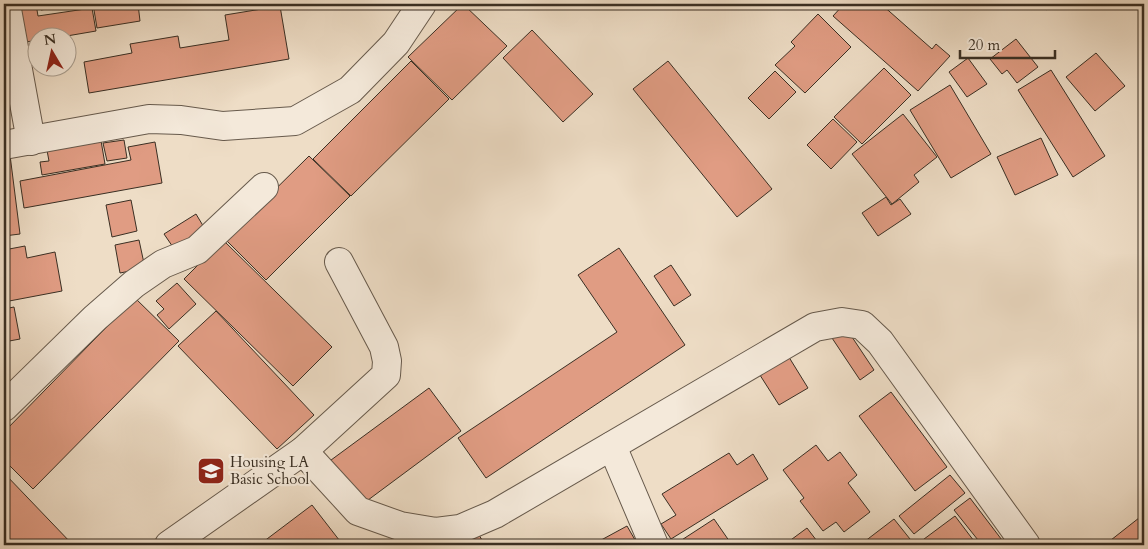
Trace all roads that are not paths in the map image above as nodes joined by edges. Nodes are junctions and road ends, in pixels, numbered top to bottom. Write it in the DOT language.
graph roads {
  1 [pos="6,4"];
  2 [pos="422,4"];
  3 [pos="31,140"];
  4 [pos="4,145"];
  5 [pos="264,186"];
  6 [pos="339,262"];
  7 [pos="4,407"];
  8 [pos="612,446"];
  9 [pos="304,452"];
  10 [pos="169,545"];
  11 [pos="654,545"];
  12 [pos="1026,545"];
  1 -- 3 [label="street"];
  2 -- 3 [label="street"];
  3 -- 4 [label="street"];
  5 -- 7 [label="street"];
  6 -- 9 [label="street"];
  8 -- 9 [label="street"];
  8 -- 11 [label="street"];
  8 -- 12 [label="street"];
  9 -- 10 [label="street"];
}
